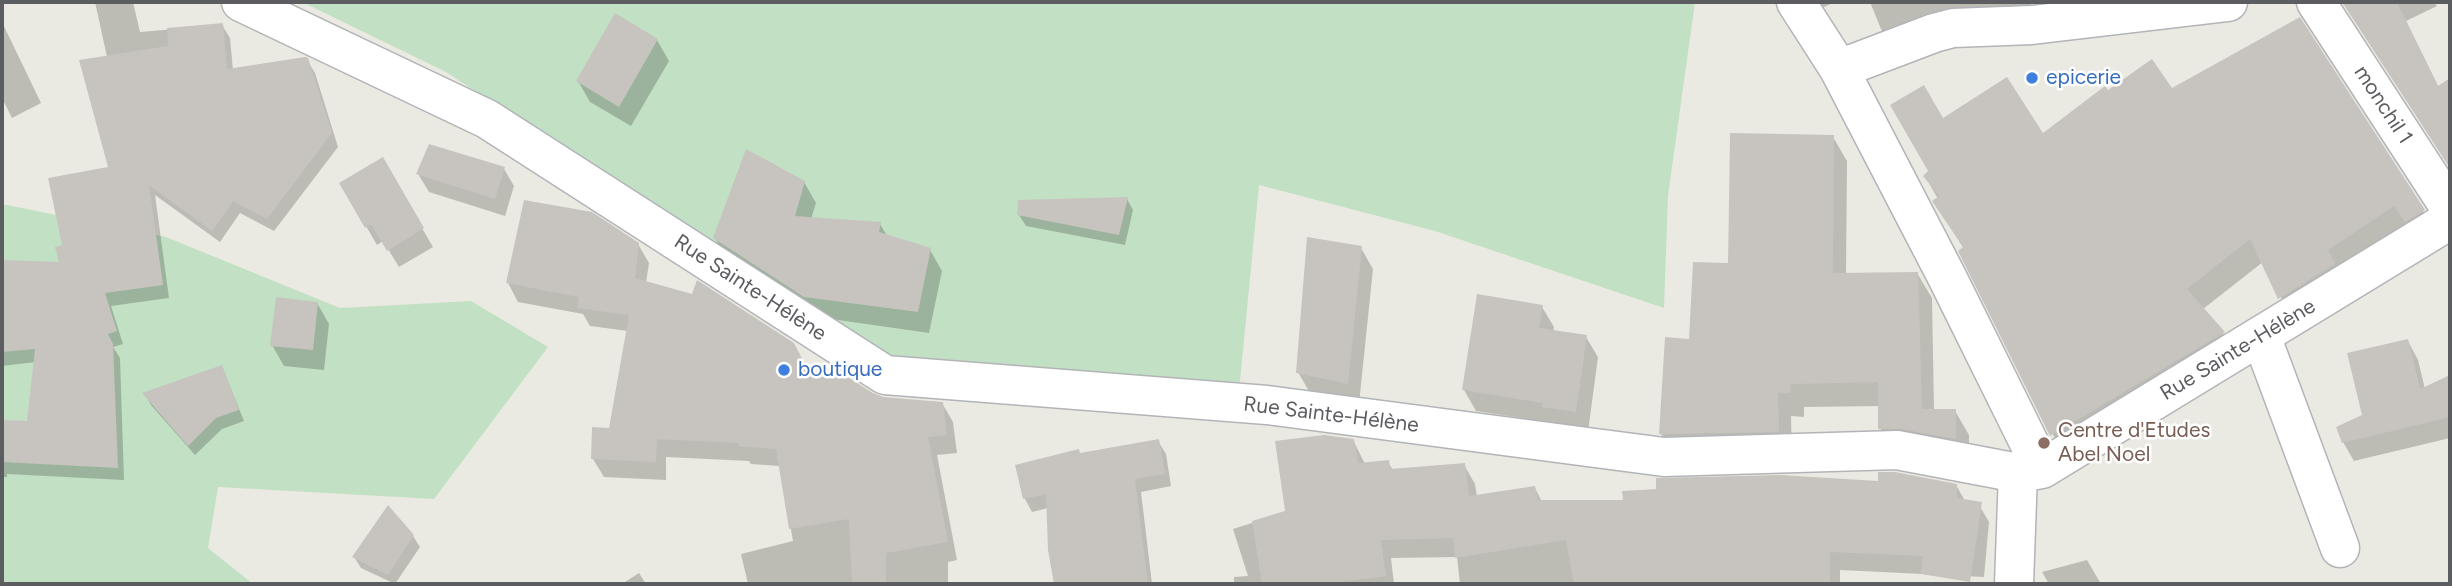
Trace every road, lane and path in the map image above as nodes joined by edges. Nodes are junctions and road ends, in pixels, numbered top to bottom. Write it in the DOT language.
graph roads {
  1 [pos="241,2"];
  2 [pos="1796,2"];
  3 [pos="2228,2"];
  4 [pos="2316,2"];
  5 [pos="1839,69"];
  6 [pos="2450,208"];
  7 [pos="2450,220"];
  8 [pos="2261,336"];
  9 [pos="2030,471"];
  10 [pos="2340,548"];
  11 [pos="2014,584"];
  1 -- 9 [label="street, Rue Sainte-Hélène"];
  2 -- 5 [label="street"];
  3 -- 5 [label="street"];
  4 -- 6 [label="street, monchil 1"];
  5 -- 9 [label="street"];
  7 -- 8 [label="street, Rue Sainte-Hélène"];
  8 -- 9 [label="street, Rue Sainte-Hélène"];
  8 -- 10 [label="street"];
  9 -- 11 [label="street"];
}
